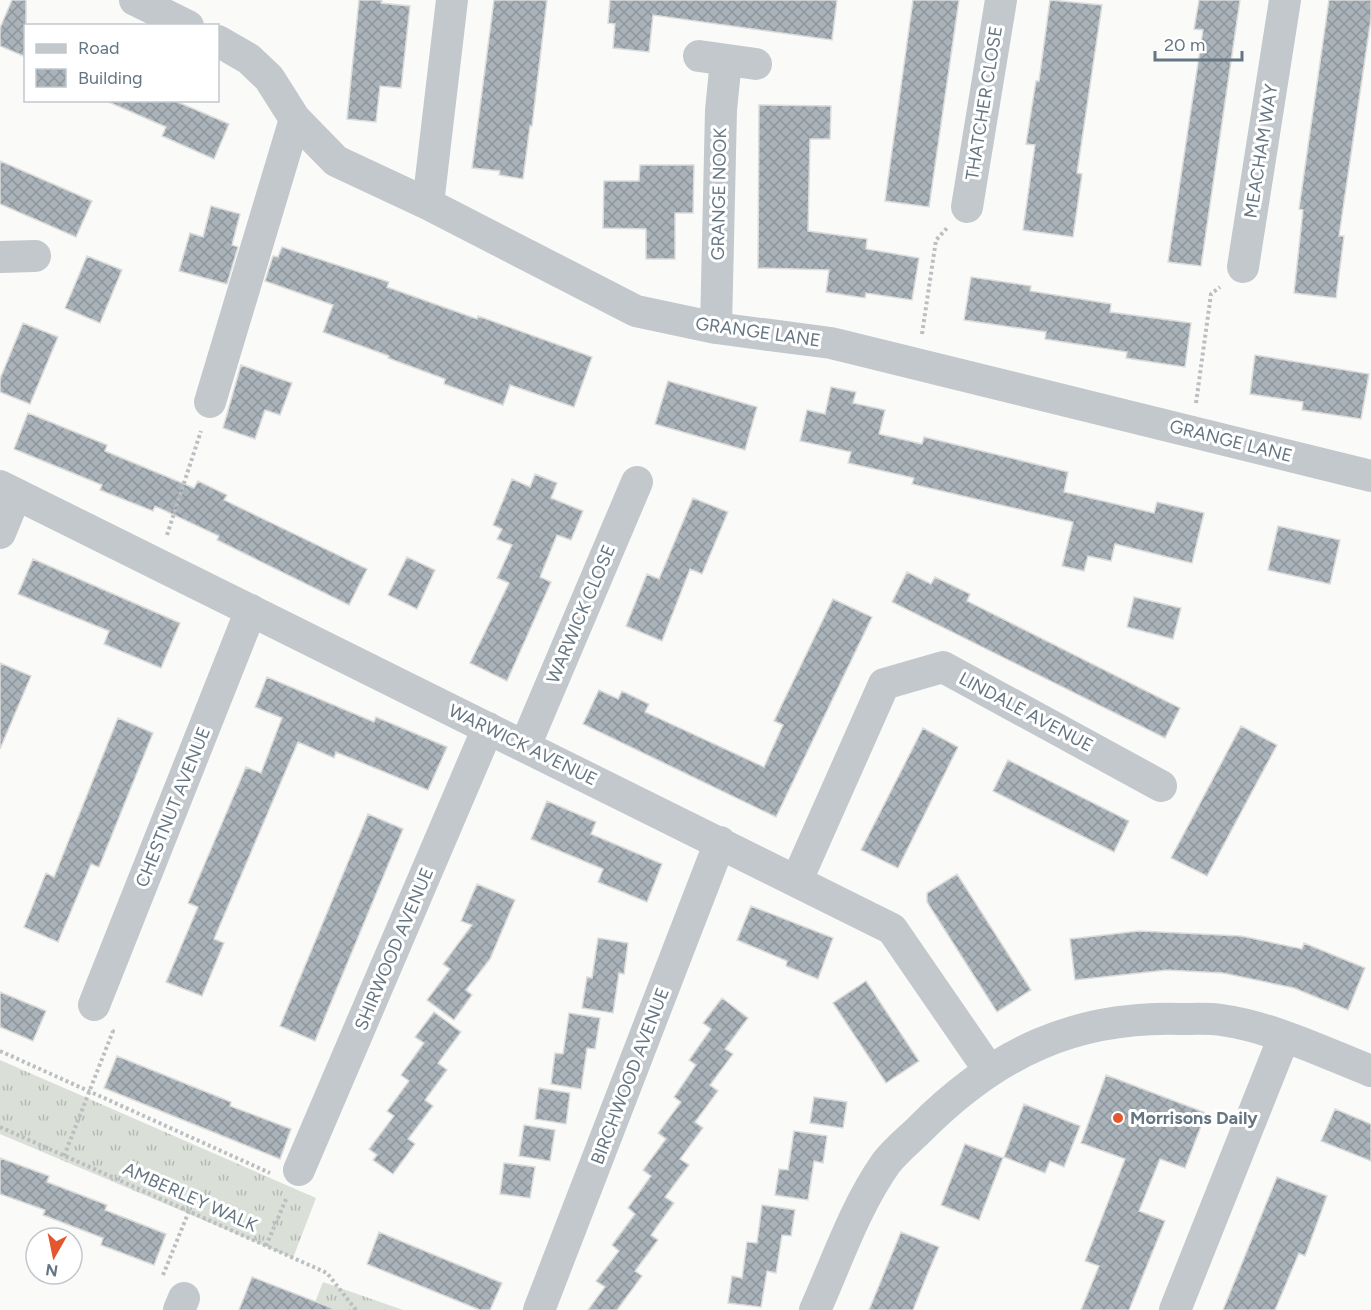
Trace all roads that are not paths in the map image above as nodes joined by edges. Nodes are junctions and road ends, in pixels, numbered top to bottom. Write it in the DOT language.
graph roads {
  1 [pos="135,0"];
  2 [pos="452,0"];
  3 [pos="1001,0"];
  4 [pos="1285,0"];
  5 [pos="184,24"];
  6 [pos="219,42"];
  7 [pos="727,60"];
  8 [pos="294,119"];
  9 [pos="428,204"];
  10 [pos="966,207"];
  11 [pos="35,256"];
  12 [pos="1,259"];
  13 [pos="1243,267"];
  14 [pos="717,328"];
  15 [pos="210,402"];
  16 [pos="1371,476"];
  17 [pos="637,482"];
  18 [pos="8,490"];
  19 [pos="0,533"];
  20 [pos="251,610"];
  21 [pos="488,728"];
  22 [pos="525,746"];
  23 [pos="1161,786"];
  24 [pos="720,843"];
  25 [pos="797,880"];
  26 [pos="94,1005"];
  27 [pos="1284,1037"];
  28 [pos="989,1070"];
  29 [pos="1371,1071"];
  30 [pos="287,1179"];
  31 [pos="539,1310"];
  32 [pos="815,1310"];
  33 [pos="1175,1310"];
  1 -- 5 [label="street"];
  2 -- 9 [label="street"];
  3 -- 10 [label="street, THATCHER CLOSE"];
  4 -- 13 [label="street, MEACHAM WAY"];
  6 -- 8 [label="street, GRANGE LANE"];
  7 -- 14 [label="street, GRANGE NOOK"];
  8 -- 9 [label="street, GRANGE LANE"];
  8 -- 15 [label="street"];
  9 -- 14 [label="street, GRANGE LANE"];
  11 -- 12 [label="street"];
  14 -- 16 [label="street, GRANGE LANE"];
  17 -- 22 [label="street, WARWICK CLOSE"];
  18 -- 19 [label="street"];
  18 -- 20 [label="street, WARWICK AVENUE"];
  20 -- 21 [label="street, WARWICK AVENUE"];
  20 -- 26 [label="street, CHESTNUT AVENUE"];
  21 -- 22 [label="street, WARWICK AVENUE"];
  21 -- 30 [label="street, SHIRWOOD AVENUE"];
  22 -- 24 [label="street, WARWICK AVENUE"];
  23 -- 25 [label="street, LINDALE AVENUE"];
  24 -- 25 [label="street, WARWICK AVENUE"];
  24 -- 31 [label="street, BIRCHWOOD AVENUE"];
  25 -- 28 [label="street, WARWICK AVENUE"];
  27 -- 28 [label="street"];
  27 -- 29 [label="street"];
  27 -- 33 [label="street"];
  28 -- 32 [label="street"];
}
